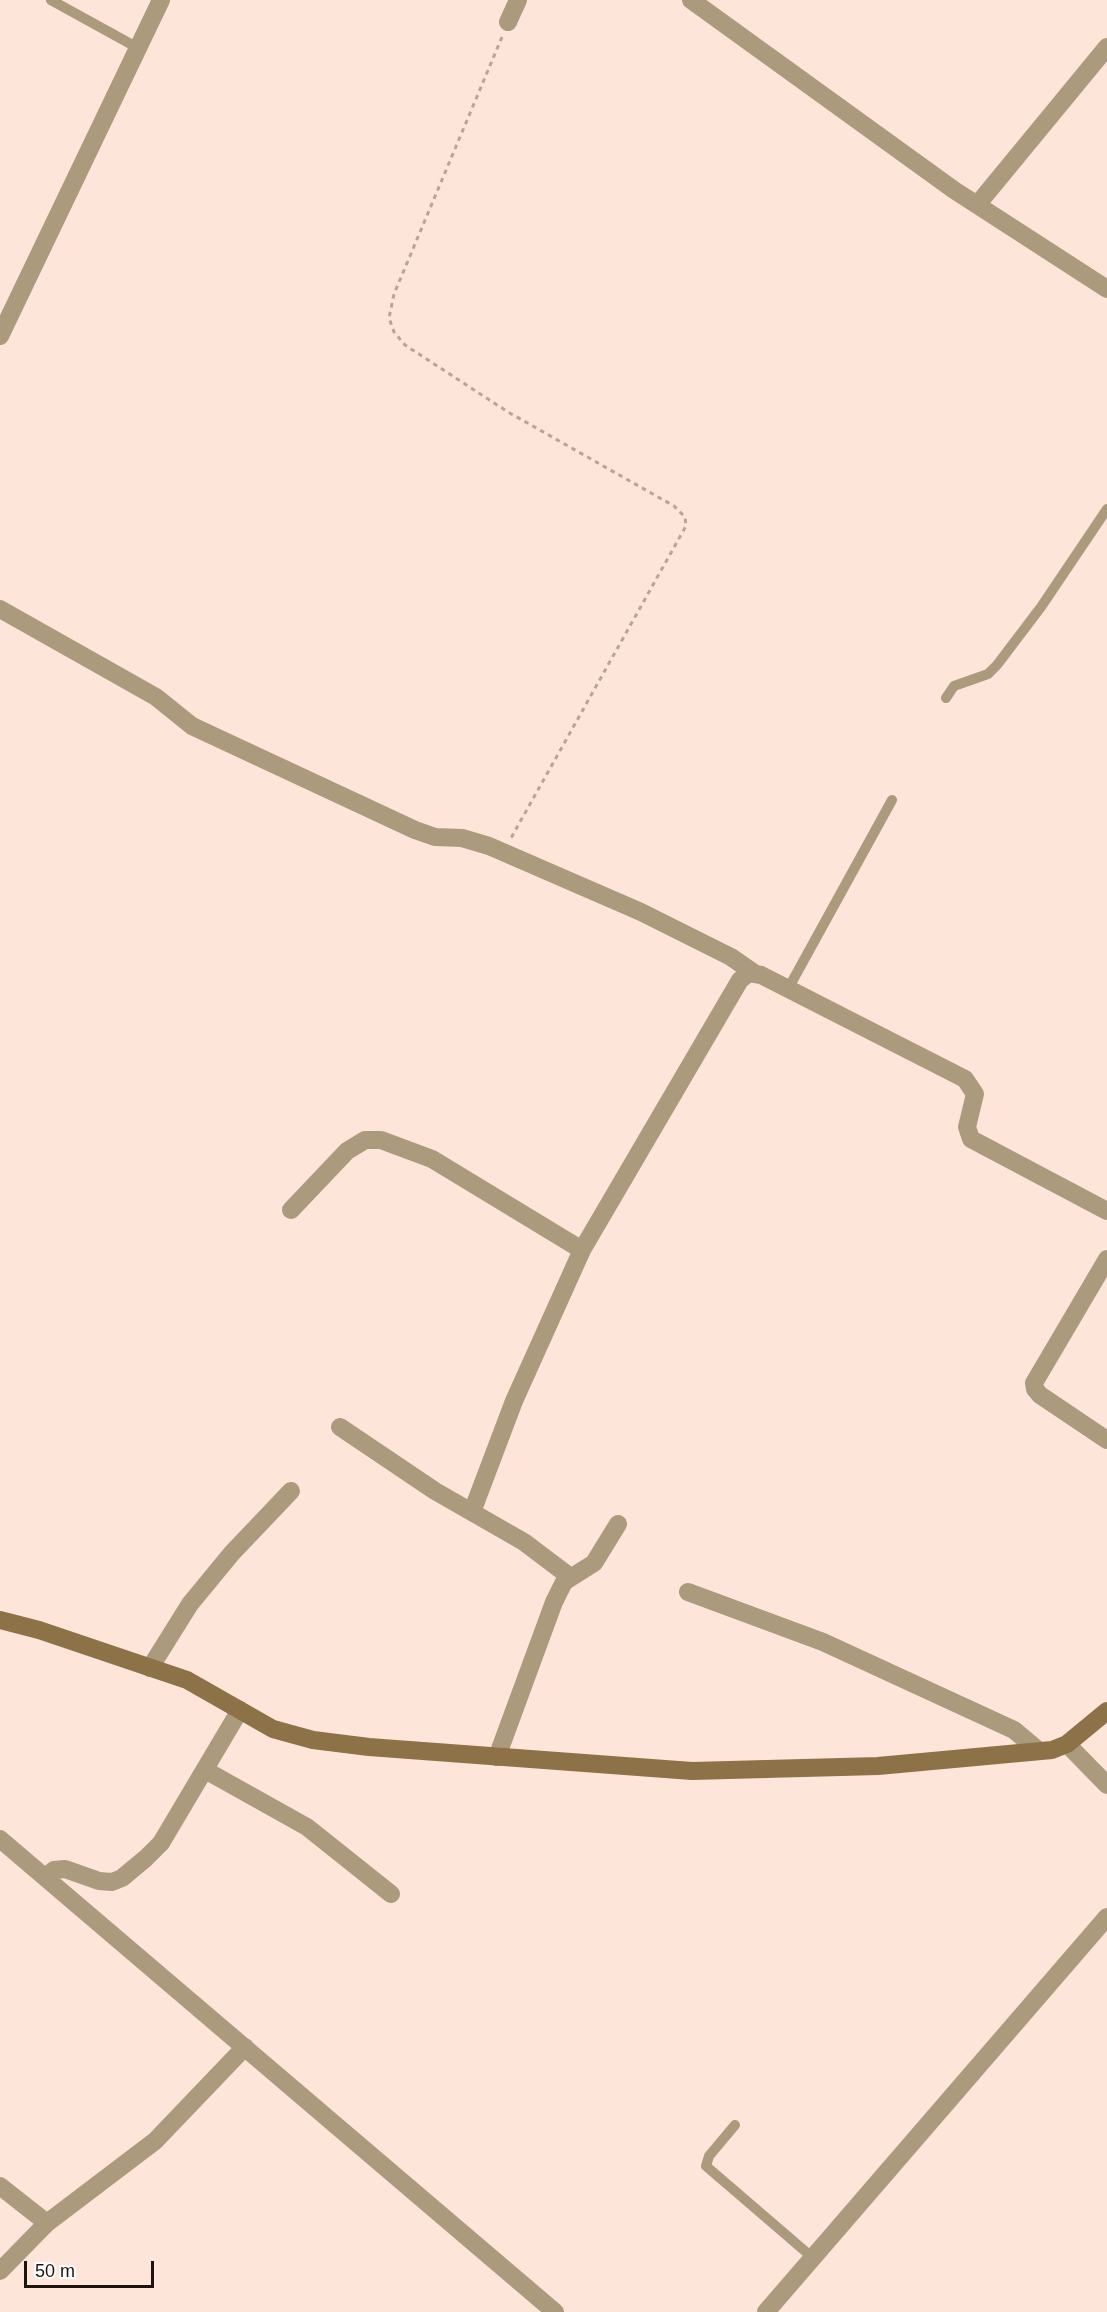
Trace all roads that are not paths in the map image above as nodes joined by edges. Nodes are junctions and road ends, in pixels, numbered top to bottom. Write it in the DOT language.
graph roads {
  1 [pos="51,0"];
  2 [pos="161,0"];
  3 [pos="518,0"];
  4 [pos="691,0"];
  5 [pos="508,22"];
  6 [pos="1107,47"];
  7 [pos="138,48"];
  8 [pos="977,205"];
  9 [pos="1107,289"];
  10 [pos="0,336"];
  11 [pos="1107,509"];
  12 [pos="0,609"];
  13 [pos="946,698"];
  14 [pos="892,800"];
  15 [pos="754,973"];
  16 [pos="788,989"];
  17 [pos="291,1210"];
  18 [pos="1107,1211"];
  19 [pos="582,1250"];
  20 [pos="1107,1259"];
  21 [pos="340,1427"];
  22 [pos="1107,1440"];
  23 [pos="291,1491"];
  24 [pos="472,1512"];
  25 [pos="618,1524"];
  26 [pos="569,1576"];
  27 [pos="688,1592"];
  28 [pos="0,1620"];
  29 [pos="150,1668"];
  30 [pos="240,1710"];
  31 [pos="1107,1711"];
  32 [pos="1067,1744"];
  33 [pos="1039,1751"];
  34 [pos="496,1756"];
  35 [pos="205,1770"];
  36 [pos="1107,1785"];
  37 [pos="0,1839"];
  38 [pos="45,1876"];
  39 [pos="391,1894"];
  40 [pos="1107,1917"];
  41 [pos="245,2047"];
  42 [pos="735,2125"];
  43 [pos="0,2186"];
  44 [pos="46,2223"];
  45 [pos="813,2258"];
  46 [pos="0,2271"];
  47 [pos="555,2312"];
  48 [pos="766,2312"];
  1 -- 7 [label="lane"];
  2 -- 7 [label="street"];
  3 -- 5 [label="street"];
  4 -- 8 [label="street"];
  6 -- 8 [label="street"];
  7 -- 10 [label="street"];
  8 -- 9 [label="street"];
  11 -- 13 [label="lane"];
  12 -- 15 [label="street"];
  14 -- 16 [label="lane"];
  15 -- 16 [label="street"];
  15 -- 19 [label="street"];
  16 -- 18 [label="street"];
  17 -- 19 [label="street"];
  19 -- 24 [label="street"];
  20 -- 22 [label="street"];
  21 -- 24 [label="street"];
  23 -- 29 [label="street"];
  24 -- 26 [label="street"];
  25 -- 26 [label="street"];
  26 -- 34 [label="street"];
  27 -- 33 [label="street"];
  28 -- 29 [label="street"];
  29 -- 30 [label="street"];
  30 -- 34 [label="street"];
  30 -- 35 [label="street"];
  31 -- 32 [label="street"];
  32 -- 33 [label="street"];
  32 -- 36 [label="street"];
  33 -- 34 [label="street"];
  35 -- 38 [label="street"];
  35 -- 39 [label="street"];
  37 -- 38 [label="street"];
  38 -- 41 [label="street"];
  40 -- 45 [label="street"];
  41 -- 44 [label="street"];
  41 -- 47 [label="street"];
  42 -- 45 [label="lane"];
  43 -- 44 [label="street"];
  44 -- 46 [label="street"];
  45 -- 48 [label="street"];
}
